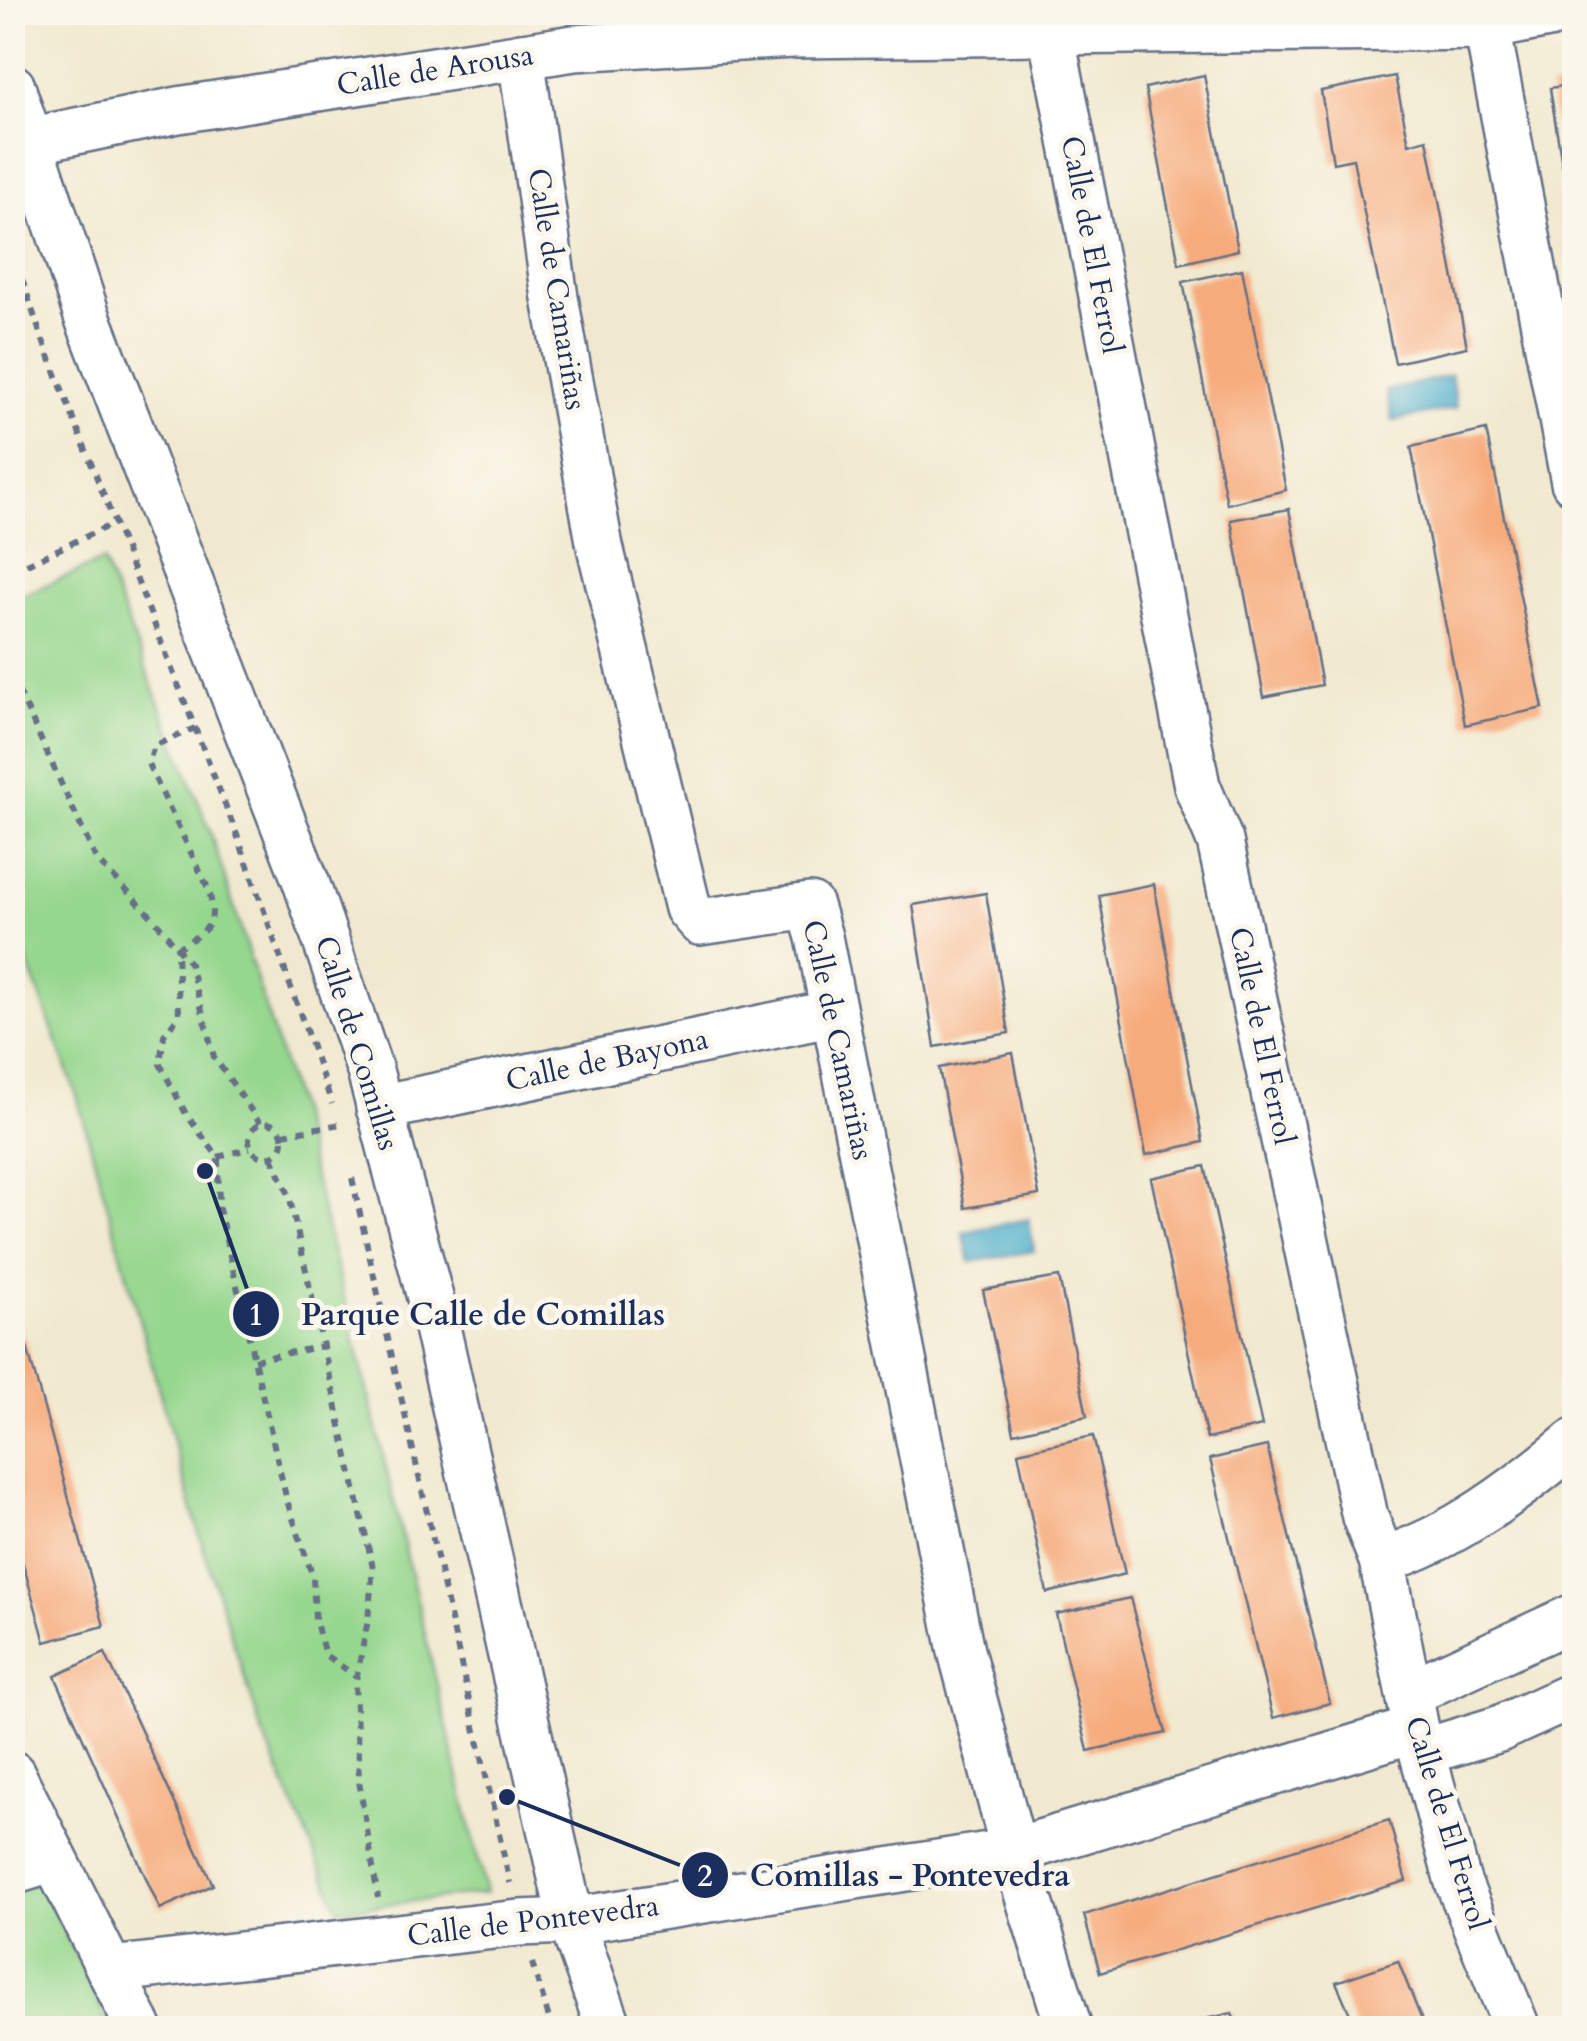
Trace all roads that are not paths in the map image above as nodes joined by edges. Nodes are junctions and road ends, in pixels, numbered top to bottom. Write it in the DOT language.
graph roads {
  1 [pos="1564,12"];
  2 [pos="1487,26"];
  3 [pos="1051,32"];
  4 [pos="521,56"];
  5 [pos="12,86"];
  6 [pos="28,141"];
  7 [pos="1574,482"];
  8 [pos="834,1013"];
  9 [pos="360,1116"];
  10 [pos="1574,1442"];
  11 [pos="1382,1560"];
  12 [pos="1574,1617"];
  13 [pos="1574,1695"];
  14 [pos="1420,1739"];
  15 [pos="12,1774"];
  16 [pos="1014,1851"];
  17 [pos="33,1865"];
  18 [pos="571,1921"];
  19 [pos="110,1970"];
  20 [pos="139,2028"];
  21 [pos="608,2028"];
  22 [pos="1069,2028"];
  23 [pos="1516,2028"];
  1 -- 2 [label="street, Calle de Arousa"];
  2 -- 3 [label="street, Calle de Arousa"];
  2 -- 7 [label="street"];
  3 -- 4 [label="street, Calle de Arousa"];
  3 -- 11 [label="street, Calle de El Ferrol"];
  4 -- 6 [label="street, Calle de Arousa"];
  4 -- 8 [label="street, Calle de Camariñas"];
  5 -- 6 [label="street, Calle de Comillas"];
  6 -- 9 [label="street, Calle de Comillas"];
  8 -- 9 [label="street, Calle de Bayona"];
  8 -- 16 [label="street, Calle de Camariñas"];
  9 -- 18 [label="street, Calle de Comillas"];
  10 -- 11 [label="street"];
  11 -- 14 [label="street, Calle de El Ferrol"];
  12 -- 14 [label="street, Calle de Pontevedra"];
  13 -- 14 [label="street, Calle de Pontevedra"];
  14 -- 16 [label="street, Calle de Pontevedra"];
  14 -- 23 [label="street, Calle de El Ferrol"];
  15 -- 17 [label="street"];
  16 -- 18 [label="street, Calle de Pontevedra"];
  16 -- 22 [label="street, Calle de Camariñas"];
  17 -- 19 [label="street"];
  18 -- 19 [label="street, Calle de Pontevedra"];
  18 -- 21 [label="street, Calle de Comillas"];
  19 -- 20 [label="street"];
}
